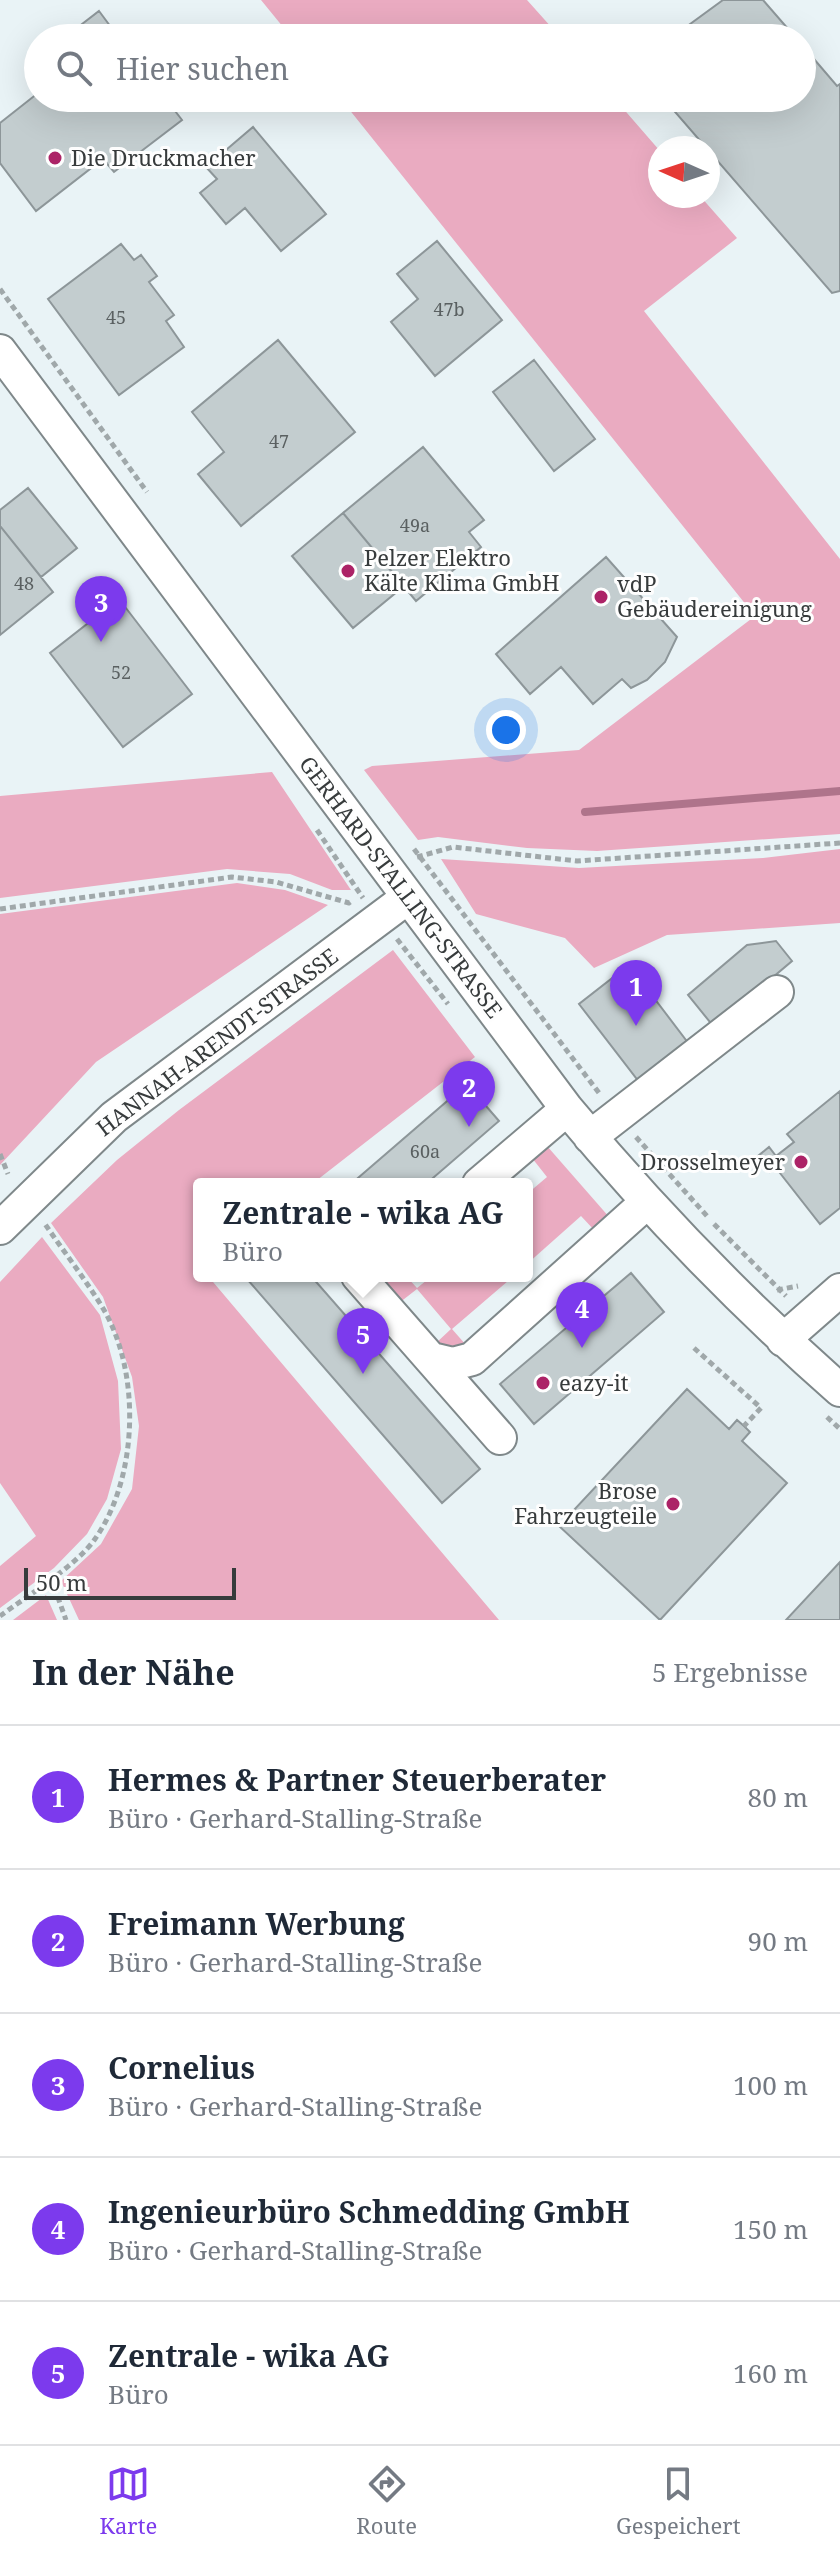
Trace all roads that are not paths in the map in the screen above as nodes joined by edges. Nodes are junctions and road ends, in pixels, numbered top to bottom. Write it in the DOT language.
graph roads {
  1 [pos="0,351"];
  2 [pos="399,886"];
  3 [pos="777,992"];
  4 [pos="567,1109"];
  5 [pos="590,1137"];
  6 [pos="486,1178"];
  7 [pos="646,1203"];
  8 [pos="0,1228"];
  9 [pos="378,1288"];
  10 [pos="840,1290"];
  11 [pos="783,1340"];
  12 [pos="432,1359"];
  13 [pos="840,1390"];
  14 [pos="500,1438"];
  1 -- 2 [label="street, GERHARD-STALLING-STRASSE"];
  2 -- 4 [label="street, GERHARD-STALLING-STRASSE"];
  2 -- 8 [label="street, HANNAH-ARENDT-STRASSE"];
  3 -- 5 [label="street"];
  4 -- 5 [label="street, GERHARD-STALLING-STRASSE"];
  4 -- 6 [label="street"];
  5 -- 7 [label="street, GERHARD-STALLING-STRASSE"];
  7 -- 11 [label="street, GERHARD-STALLING-STRASSE"];
  7 -- 12 [label="street"];
  9 -- 12 [label="street"];
  10 -- 11 [label="street"];
  11 -- 13 [label="street, GERHARD-STALLING-STRASSE"];
  12 -- 14 [label="street"];
}
